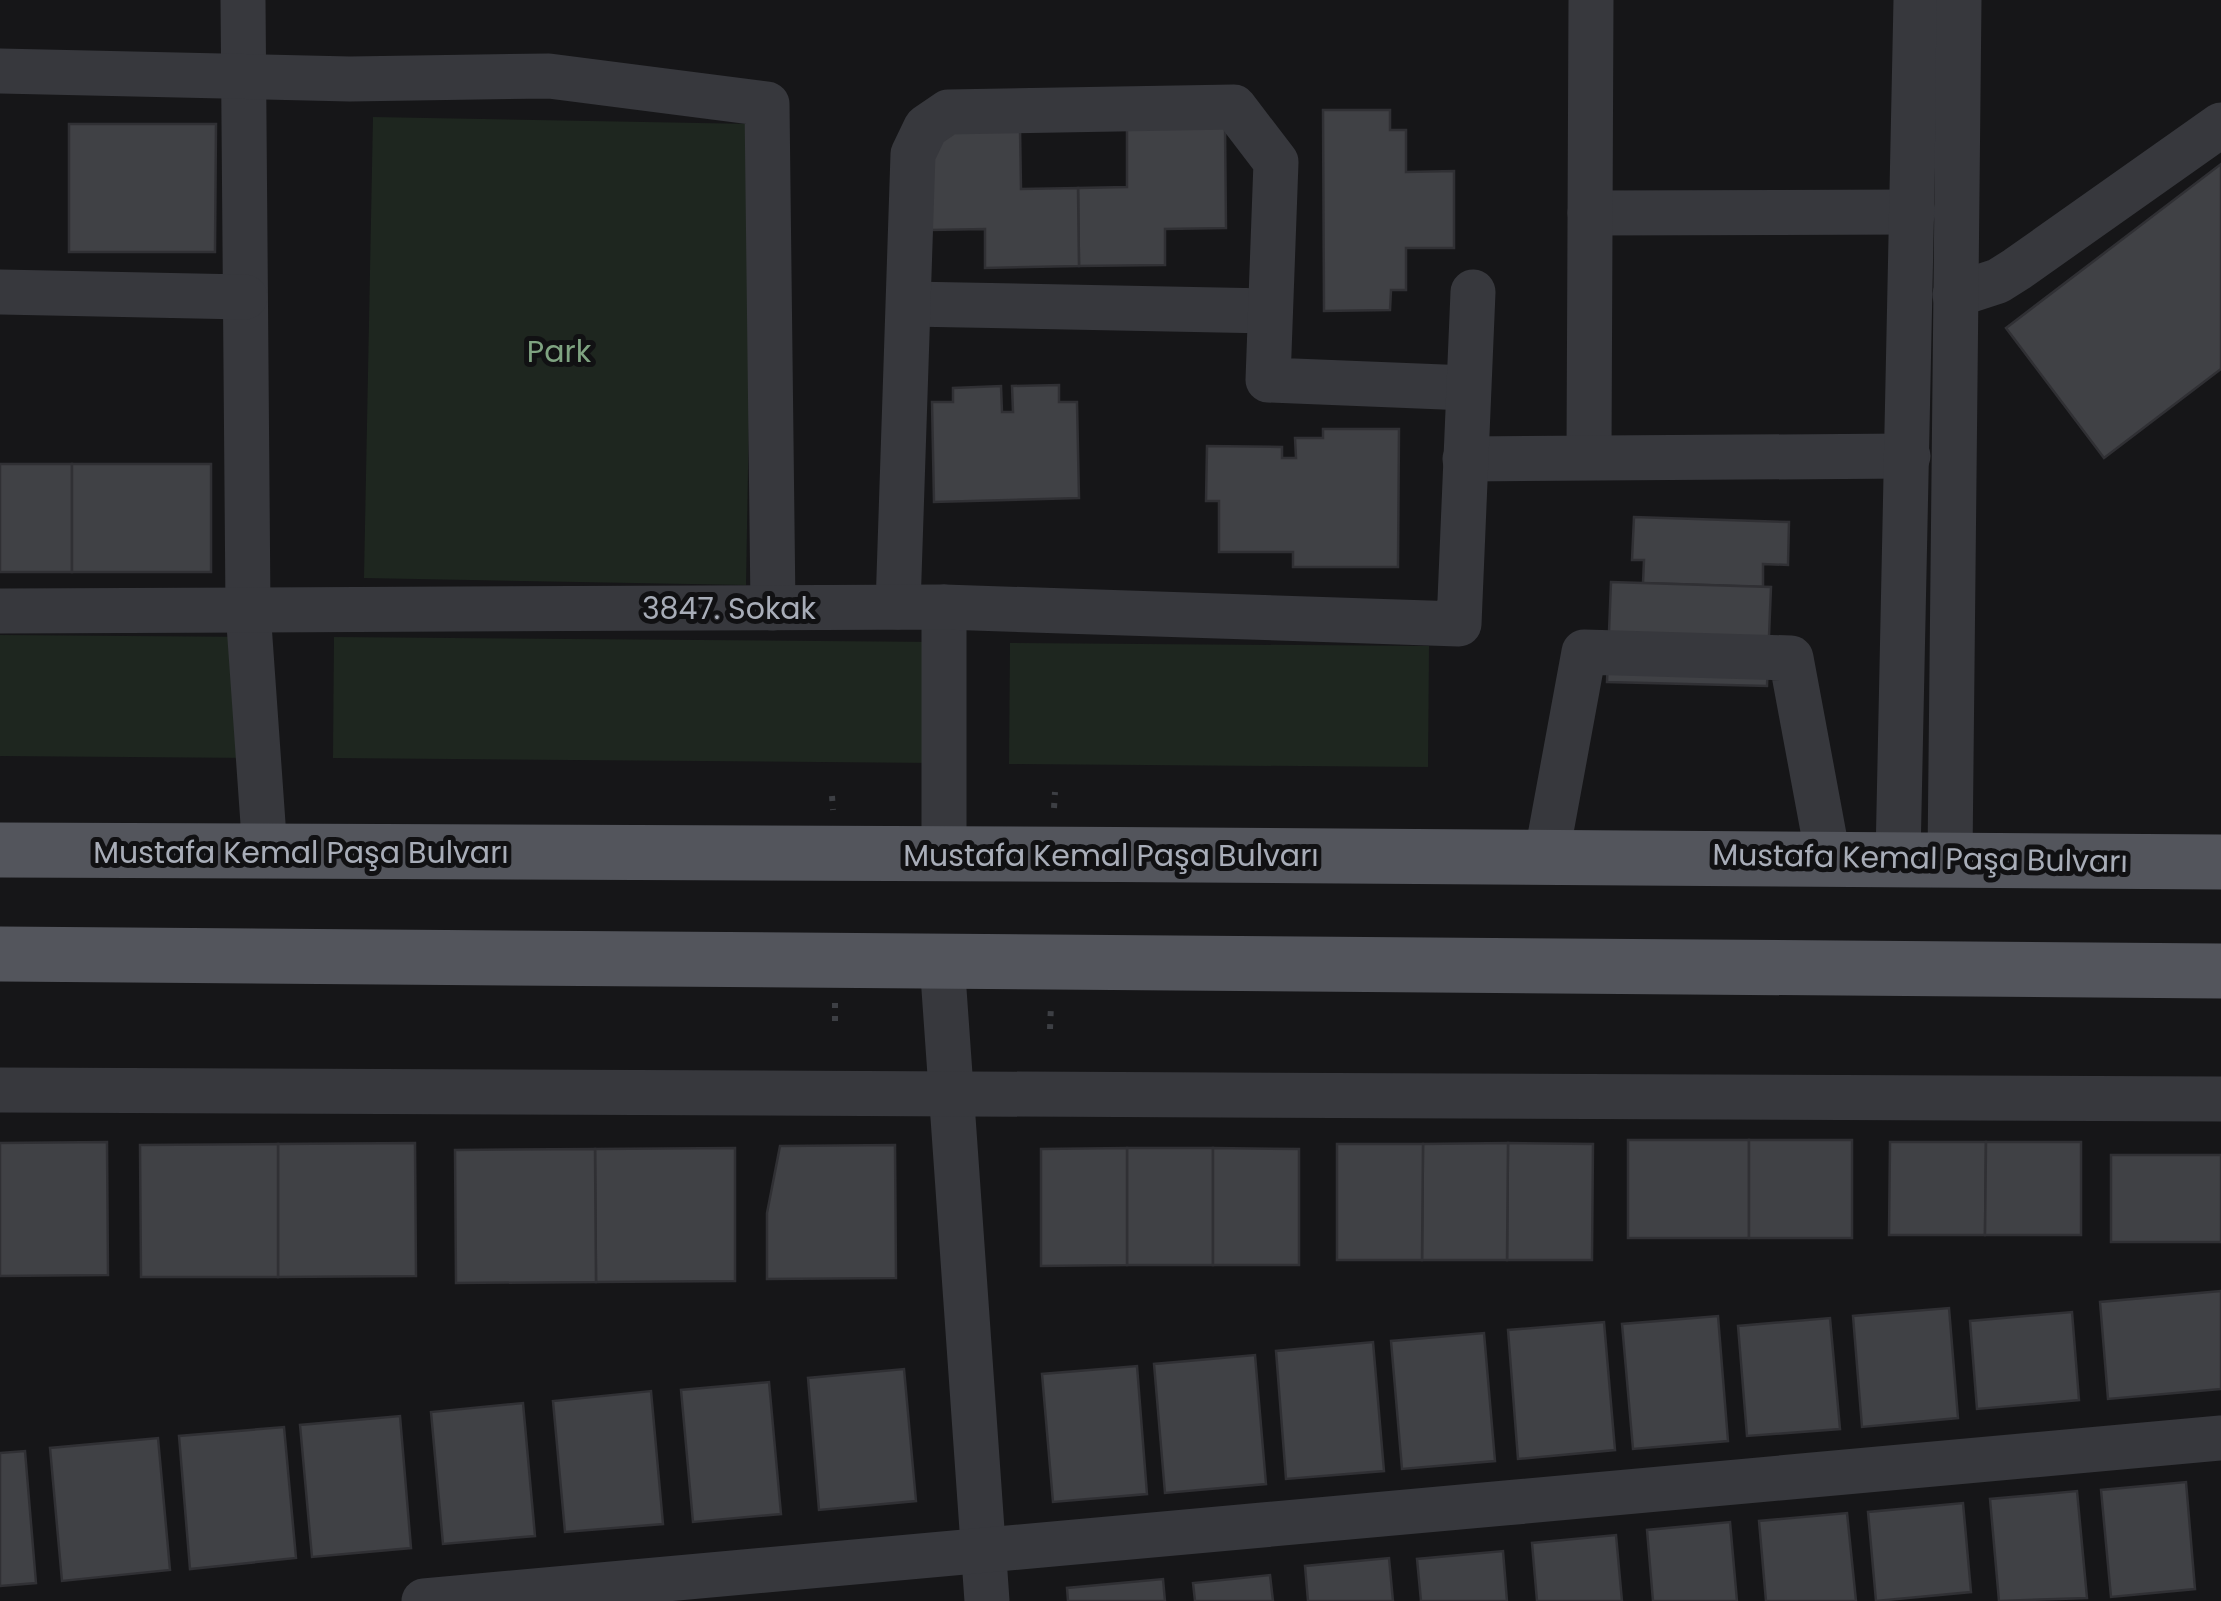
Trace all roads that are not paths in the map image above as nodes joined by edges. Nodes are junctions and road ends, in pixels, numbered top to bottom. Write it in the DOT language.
graph roads {
  1 [pos="242,0"];
  2 [pos="1591,0"];
  3 [pos="1916,0"];
  4 [pos="1960,0"];
  5 [pos="0,71"];
  6 [pos="243,76"];
  7 [pos="2221,125"];
  8 [pos="1913,212"];
  9 [pos="1590,214"];
  10 [pos="0,292"];
  11 [pos="1472,292"];
  12 [pos="1955,295"];
  13 [pos="245,296"];
  14 [pos="908,304"];
  15 [pos="1270,311"];
  16 [pos="1468,388"];
  17 [pos="1589,455"];
  18 [pos="1908,456"];
  19 [pos="1466,459"];
  20 [pos="898,607"];
  21 [pos="944,607"];
  22 [pos="773,608"];
  23 [pos="248,610"];
  24 [pos="0,611"];
  25 [pos="0,850"];
  26 [pos="264,852"];
  27 [pos="1547,853"];
  28 [pos="944,856"];
  29 [pos="1828,857"];
  30 [pos="1924,858"];
  31 [pos="2221,862"];
  32 [pos="0,954"];
  33 [pos="942,960"];
  34 [pos="2221,970"];
  35 [pos="0,1090"];
  36 [pos="951,1093"];
  37 [pos="2221,1099"];
  38 [pos="2221,1438"];
  39 [pos="983,1550"];
  40 [pos="424,1601"];
  41 [pos="986,1601"];
  1 -- 6 [label="street"];
  2 -- 9 [label="street"];
  3 -- 8 [label="street"];
  4 -- 12 [label="street"];
  5 -- 6 [label="street"];
  6 -- 13 [label="street"];
  6 -- 22 [label="street"];
  7 -- 12 [label="street"];
  8 -- 9 [label="street"];
  8 -- 18 [label="street"];
  9 -- 17 [label="street"];
  10 -- 13 [label="street"];
  11 -- 16 [label="street"];
  12 -- 30 [label="street"];
  13 -- 23 [label="street"];
  14 -- 15 [label="street"];
  14 -- 15 [label="street"];
  14 -- 20 [label="street"];
  15 -- 16 [label="street"];
  16 -- 19 [label="street"];
  17 -- 18 [label="street"];
  17 -- 19 [label="street"];
  18 -- 30 [label="street"];
  19 -- 21 [label="street, 3847. Sokak"];
  20 -- 21 [label="street, 3847. Sokak"];
  20 -- 22 [label="street, 3847. Sokak"];
  21 -- 28 [label="street"];
  22 -- 23 [label="street, 3847. Sokak"];
  23 -- 24 [label="street, 3847. Sokak"];
  23 -- 26 [label="street"];
  25 -- 26 [label="main road, Mustafa Kemal Paşa Bulvarı"];
  26 -- 28 [label="main road, Mustafa Kemal Paşa Bulvarı"];
  27 -- 28 [label="main road, Mustafa Kemal Paşa Bulvarı"];
  27 -- 29 [label="main road, Mustafa Kemal Paşa Bulvarı"];
  27 -- 29 [label="street"];
  29 -- 30 [label="main road, Mustafa Kemal Paşa Bulvarı"];
  30 -- 31 [label="main road, Mustafa Kemal Paşa Bulvarı"];
  32 -- 33 [label="main road"];
  33 -- 34 [label="main road"];
  33 -- 36 [label="street"];
  35 -- 36 [label="street"];
  36 -- 37 [label="street"];
  36 -- 39 [label="street"];
  38 -- 39 [label="street"];
  39 -- 40 [label="street"];
  39 -- 41 [label="street"];
}
